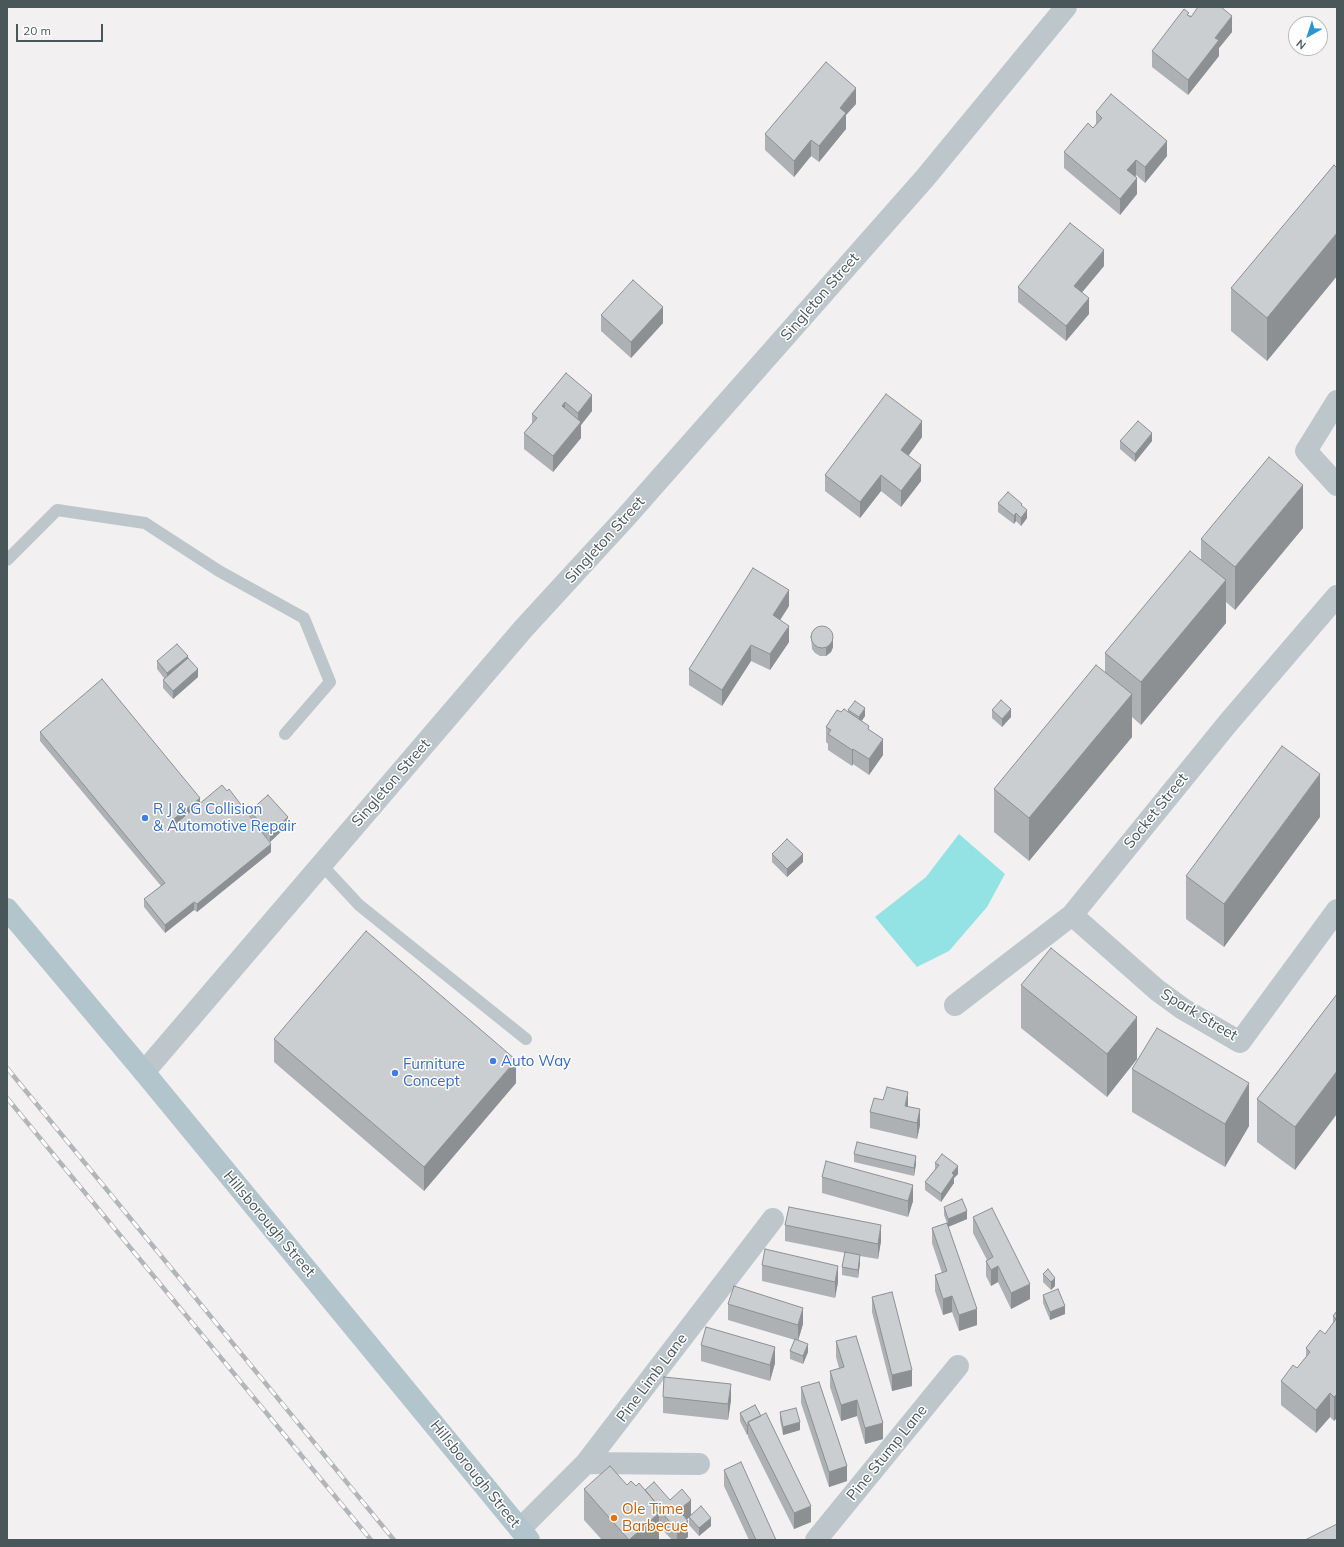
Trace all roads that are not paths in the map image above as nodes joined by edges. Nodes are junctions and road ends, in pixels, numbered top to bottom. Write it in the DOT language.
graph roads {
  1 [pos="1066,7"];
  2 [pos="1337,401"];
  3 [pos="1337,485"];
  4 [pos="7,560"];
  5 [pos="1337,596"];
  6 [pos="285,734"];
  7 [pos="321,864"];
  8 [pos="7,909"];
  9 [pos="1337,910"];
  10 [pos="1072,915"];
  11 [pos="955,1005"];
  12 [pos="526,1039"];
  13 [pos="144,1072"];
  14 [pos="773,1219"];
  15 [pos="958,1366"];
  16 [pos="586,1463"];
  17 [pos="699,1464"];
  18 [pos="525,1535"];
  19 [pos="816,1540"];
  1 -- 7 [label="street, Singleton Street"];
  2 -- 3 [label="street"];
  4 -- 6 [label="lane"];
  5 -- 10 [label="street, Socket Street"];
  7 -- 12 [label="lane"];
  7 -- 13 [label="street, Singleton Street"];
  8 -- 13 [label="main road, Hillsborough Street"];
  9 -- 10 [label="street, Spark Street"];
  10 -- 11 [label="street, Socket Street"];
  13 -- 18 [label="main road, Hillsborough Street"];
  14 -- 16 [label="street, Pine Limb Lane"];
  15 -- 19 [label="street, Pine Stump Lane"];
  16 -- 17 [label="street"];
  16 -- 18 [label="street, Pine Limb Lane"];
}
